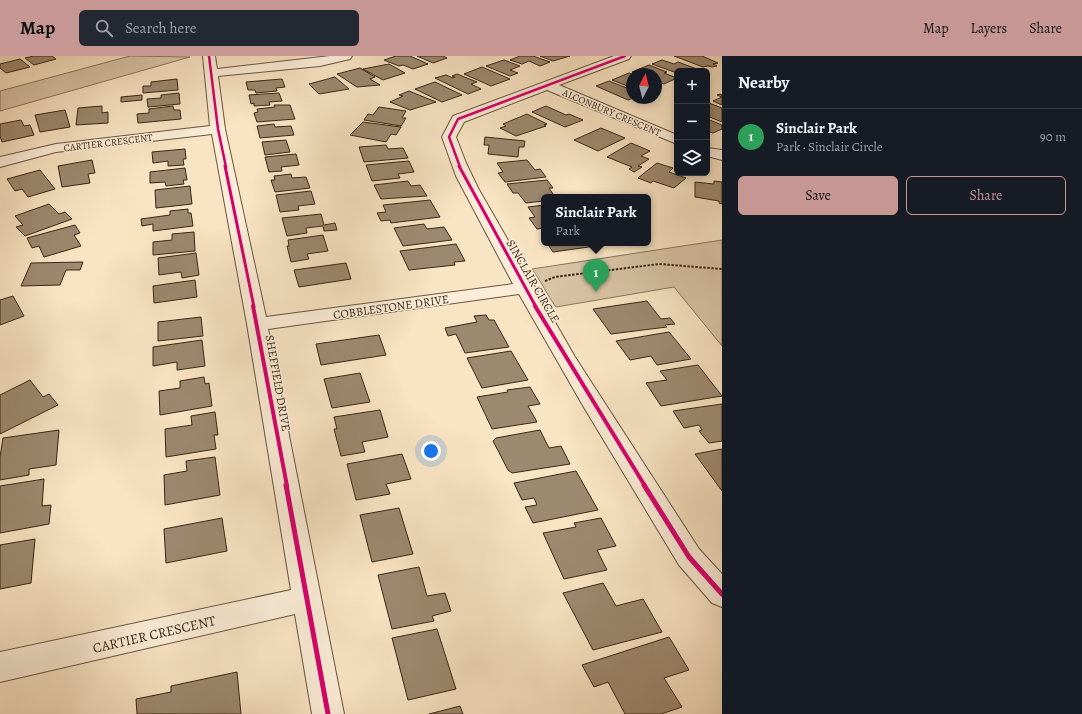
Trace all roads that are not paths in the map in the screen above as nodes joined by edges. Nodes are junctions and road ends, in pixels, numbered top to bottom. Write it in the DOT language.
graph roads {
  1 [pos="346,56"];
  2 [pos="625,56"];
  3 [pos="210,65"];
  4 [pos="546,85"];
  5 [pos="218,129"];
  6 [pos="674,139"];
  7 [pos="710,153"];
  8 [pos="722,155"];
  9 [pos="0,162"];
  10 [pos="524,288"];
  11 [pos="257,324"];
  12 [pos="722,594"];
  13 [pos="307,599"];
  14 [pos="0,667"];
  15 [pos="328,714"];
  1 -- 3 [label="street"];
  2 -- 4 [label="street, SINCLAIR CIRCLE"];
  3 -- 5 [label="street, SHEFFIELD DRIVE"];
  4 -- 6 [label="street, ALCONBURY CRESCENT"];
  4 -- 10 [label="street, SINCLAIR CIRCLE"];
  5 -- 9 [label="street, CARTIER CRESCENT"];
  5 -- 11 [label="street, SHEFFIELD DRIVE"];
  7 -- 8 [label="street"];
  10 -- 11 [label="street, COBBLESTONE DRIVE"];
  10 -- 12 [label="street, SINCLAIR CIRCLE"];
  11 -- 13 [label="street, SHEFFIELD DRIVE"];
  13 -- 14 [label="street, CARTIER CRESCENT"];
  13 -- 15 [label="street, SHEFFIELD DRIVE"];
}
